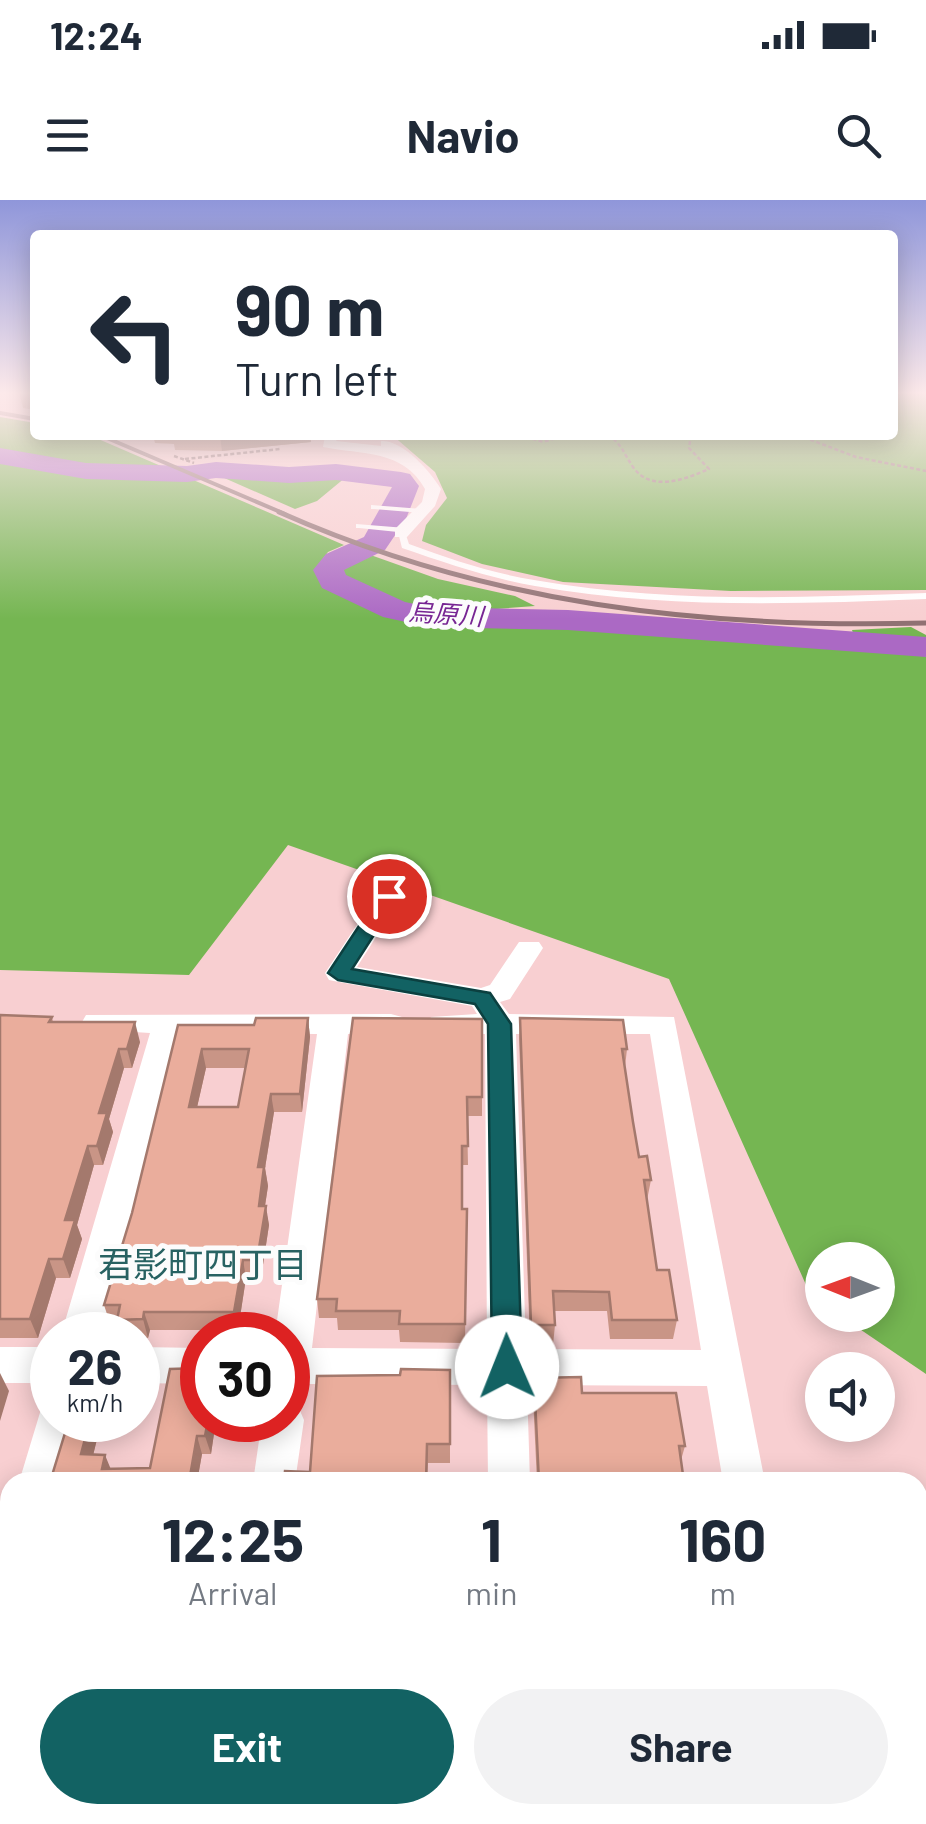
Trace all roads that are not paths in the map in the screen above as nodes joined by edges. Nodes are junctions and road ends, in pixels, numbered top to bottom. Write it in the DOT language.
graph roads {
  1 [pos="415,468"];
  2 [pos="374,507"];
  3 [pos="419,511"];
  4 [pos="364,526"];
  5 [pos="400,531"];
  6 [pos="926,596"];
  7 [pos="389,896"];
  8 [pos="529,948"];
  9 [pos="491,1011"];
  10 [pos="60,1022"];
  11 [pos="168,1022"];
  12 [pos="334,1024"];
  13 [pos="87,1312"];
  14 [pos="296,1312"];
  15 [pos="0,1364"];
  16 [pos="30,1365"];
  17 [pos="507,1367"];
  18 [pos="724,1368"];
  19 [pos="310,1372"];
  20 [pos="51,1442"];
  21 [pos="280,1442"];
  22 [pos="43,1472"];
  23 [pos="275,1472"];
  24 [pos="509,1472"];
  25 [pos="742,1472"];
  1 -- 3 [label="street"];
  2 -- 3 [label="lane"];
  3 -- 5 [label="street"];
  4 -- 5 [label="lane"];
  5 -- 6 [label="lane"];
  7 -- 9 [label="street"];
  8 -- 9 [label="street"];
  9 -- 12 [label="street"];
  9 -- 17 [label="street"];
  9 -- 18 [label="street"];
  10 -- 11 [label="street"];
  11 -- 12 [label="street"];
  11 -- 13 [label="street"];
  12 -- 14 [label="street"];
  15 -- 16 [label="street"];
  17 -- 18 [label="street"];
  17 -- 19 [label="street"];
  17 -- 24 [label="street"];
  18 -- 25 [label="street"];
  20 -- 22 [label="street"];
  21 -- 23 [label="street"];
}
